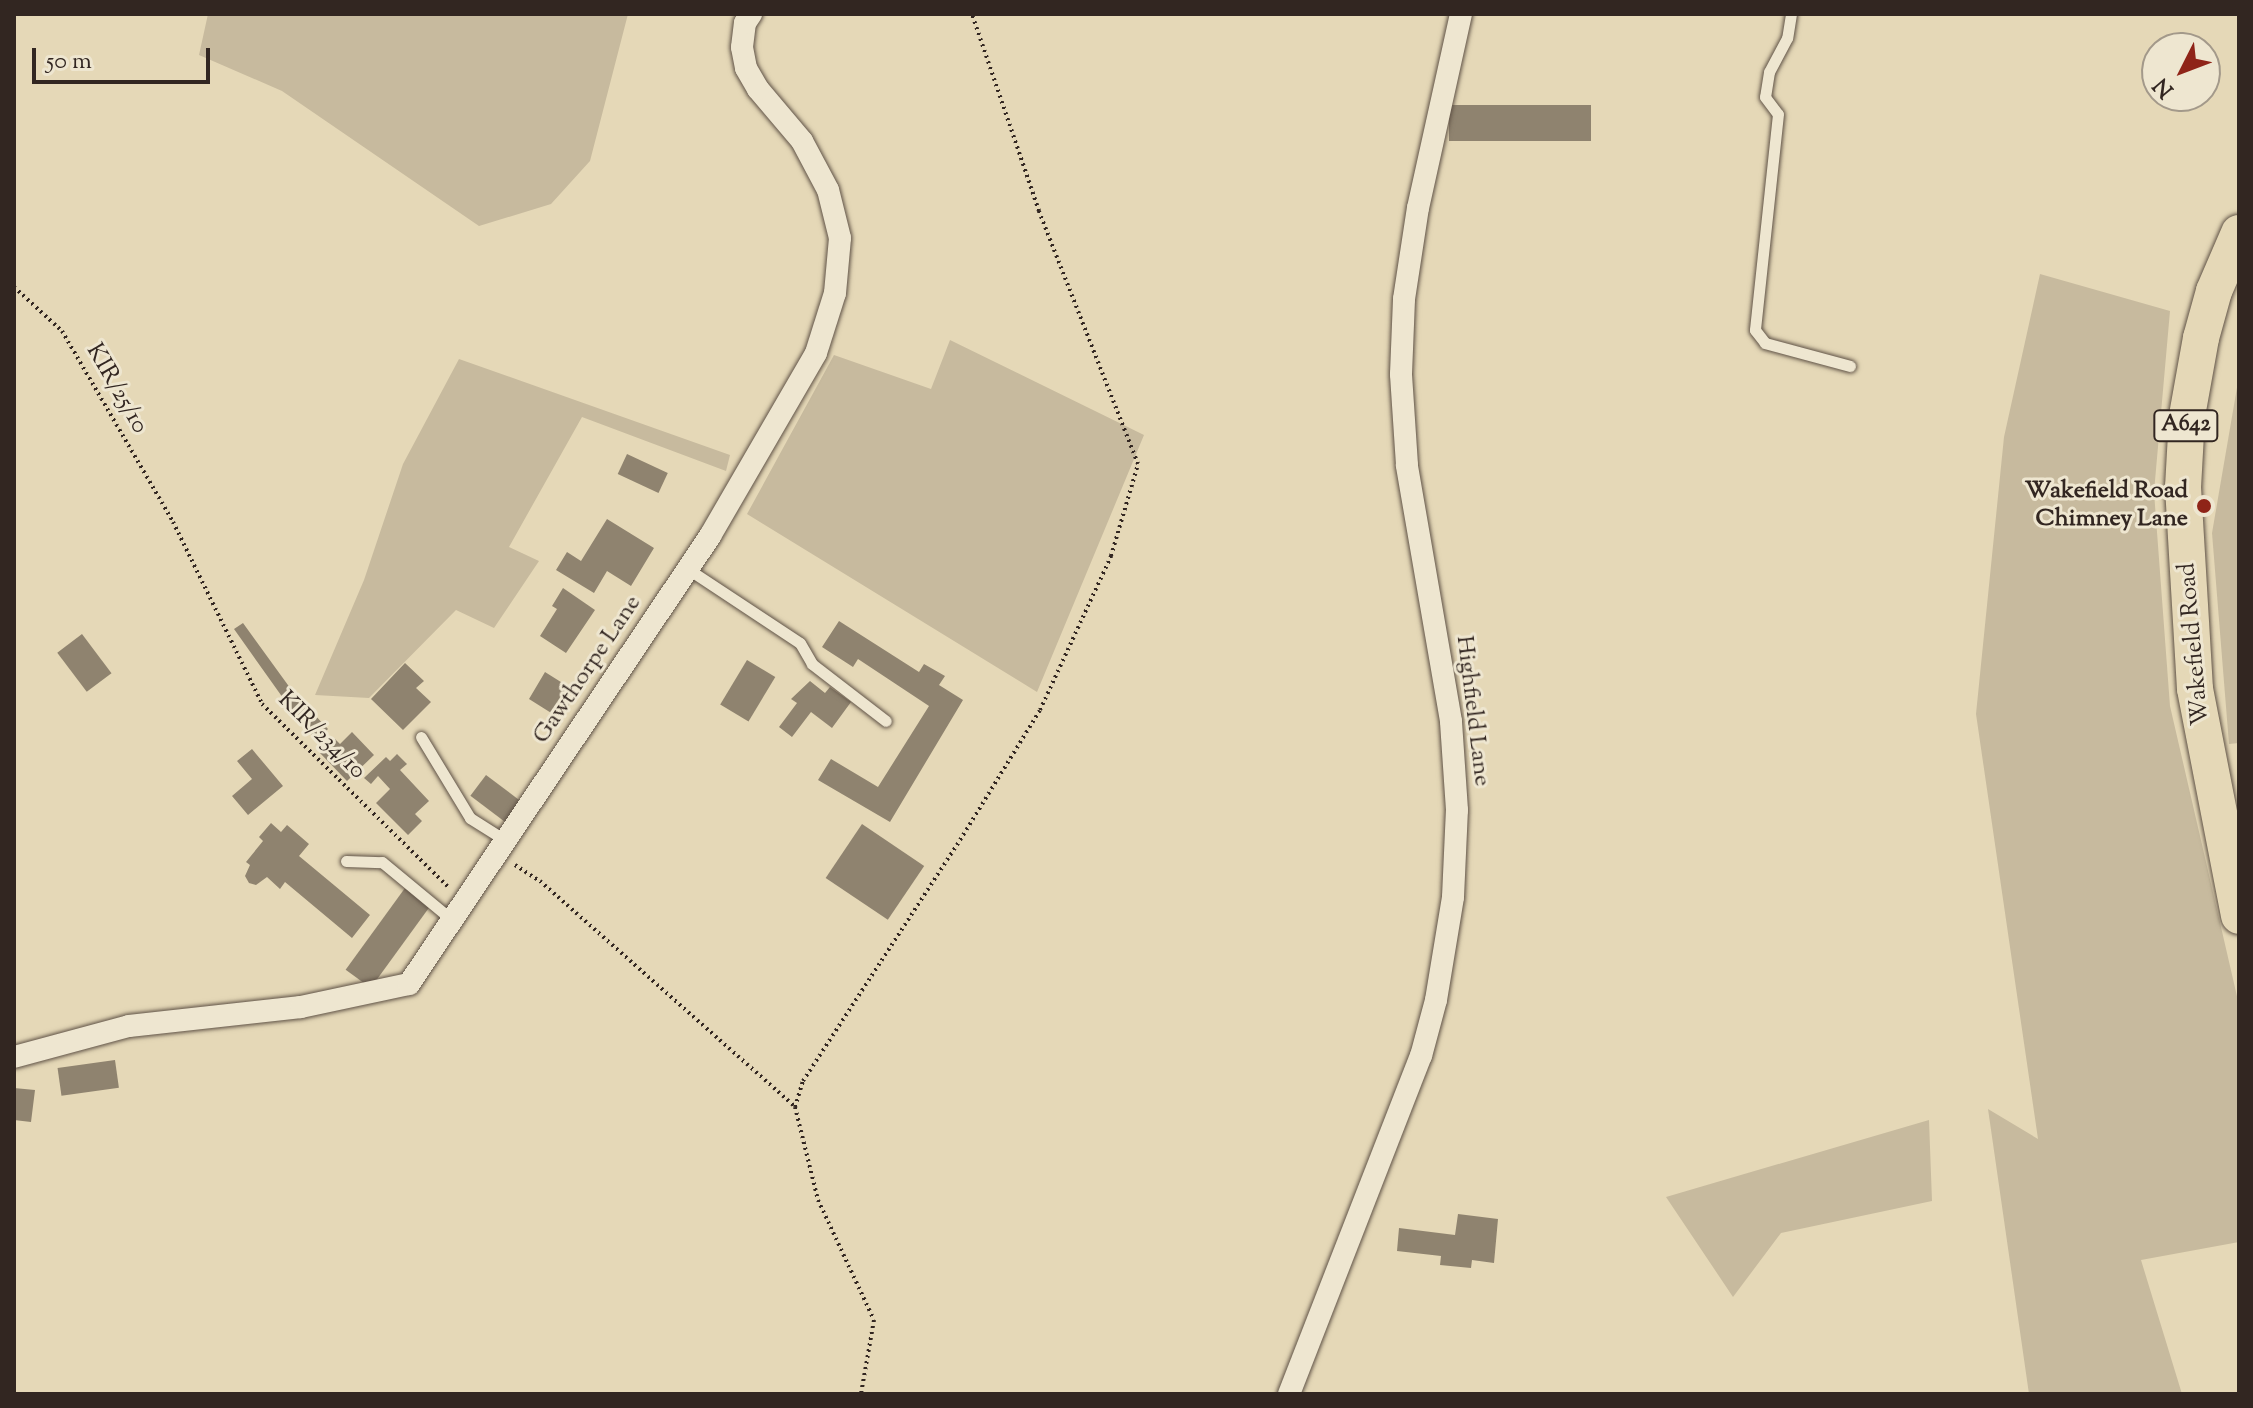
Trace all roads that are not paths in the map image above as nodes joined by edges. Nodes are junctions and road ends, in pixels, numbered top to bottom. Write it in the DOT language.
graph roads {
  1 [pos="751,14"];
  2 [pos="1461,14"];
  3 [pos="1791,14"];
  4 [pos="2239,233"];
  5 [pos="1850,366"];
  6 [pos="688,569"];
  7 [pos="886,721"];
  8 [pos="421,737"];
  9 [pos="500,846"];
  10 [pos="346,861"];
  11 [pos="457,911"];
  12 [pos="2239,916"];
  13 [pos="14,1057"];
  14 [pos="1289,1394"];
  1 -- 6 [label="street, Gawthorpe Lane"];
  2 -- 14 [label="street, Highfield Lane"];
  3 -- 5 [label="lane"];
  4 -- 12 [label="highway, Wakefield Road / A642"];
  6 -- 7 [label="lane"];
  6 -- 9 [label="street, Gawthorpe Lane"];
  8 -- 9 [label="lane"];
  9 -- 11 [label="street, Gawthorpe Lane"];
  10 -- 11 [label="lane"];
  11 -- 13 [label="street, Gawthorpe Lane"];
}
